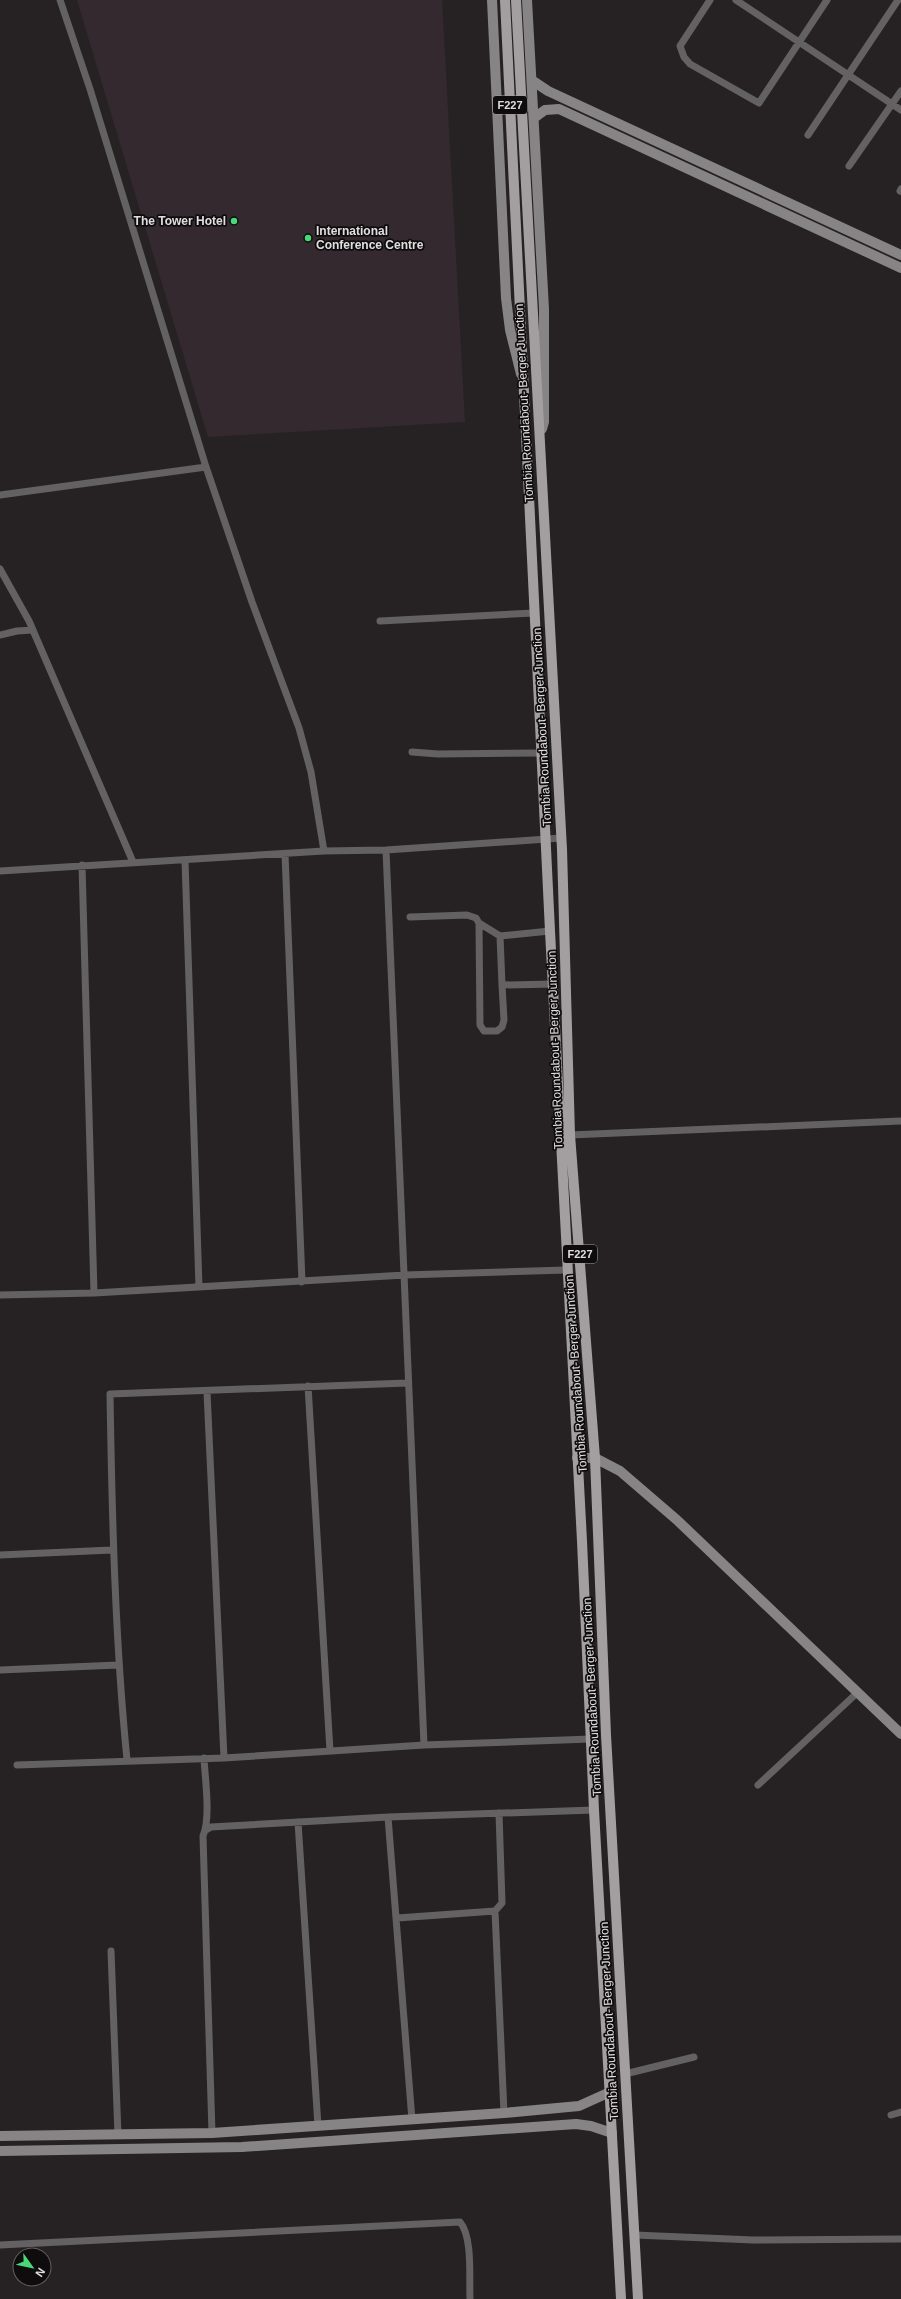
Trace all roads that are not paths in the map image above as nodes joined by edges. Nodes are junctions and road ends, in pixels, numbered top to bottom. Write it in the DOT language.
graph roads {
  1 [pos="60,0"];
  2 [pos="492,0"];
  3 [pos="505,0"];
  4 [pos="516,0"];
  5 [pos="527,0"];
  6 [pos="710,0"];
  7 [pos="736,0"];
  8 [pos="827,0"];
  9 [pos="898,0"];
  10 [pos="799,42"];
  11 [pos="848,75"];
  12 [pos="533,81"];
  13 [pos="901,91"];
  14 [pos="892,104"];
  15 [pos="901,110"];
  16 [pos="534,118"];
  17 [pos="808,135"];
  18 [pos="849,166"];
  19 [pos="901,256"];
  20 [pos="901,268"];
  21 [pos="523,379"];
  22 [pos="539,441"];
  23 [pos="206,467"];
  24 [pos="0,496"];
  25 [pos="0,569"];
  26 [pos="534,613"];
  27 [pos="380,621"];
  28 [pos="33,630"];
  29 [pos="0,635"];
  30 [pos="412,752"];
  31 [pos="541,753"];
  32 [pos="545,838"];
  33 [pos="561,838"];
  34 [pos="386,850"];
  35 [pos="324,851"];
  36 [pos="285,854"];
  37 [pos="185,860"];
  38 [pos="133,862"];
  39 [pos="82,865"];
  40 [pos="0,871"];
  41 [pos="410,917"];
  42 [pos="478,923"];
  43 [pos="550,931"];
  44 [pos="500,936"];
  45 [pos="554,984"];
  46 [pos="502,986"];
  47 [pos="901,1121"];
  48 [pos="570,1135"];
  49 [pos="566,1270"];
  50 [pos="405,1276"];
  51 [pos="302,1282"];
  52 [pos="199,1287"];
  53 [pos="94,1292"];
  54 [pos="0,1295"];
  55 [pos="407,1383"];
  56 [pos="308,1386"];
  57 [pos="207,1392"];
  58 [pos="577,1458"];
  59 [pos="595,1458"];
  60 [pos="112,1550"];
  61 [pos="0,1555"];
  62 [pos="118,1665"];
  63 [pos="0,1670"];
  64 [pos="857,1693"];
  65 [pos="901,1734"];
  66 [pos="591,1739"];
  67 [pos="424,1745"];
  68 [pos="330,1750"];
  69 [pos="204,1758"];
  70 [pos="224,1758"];
  71 [pos="127,1760"];
  72 [pos="17,1765"];
  73 [pos="758,1785"];
  74 [pos="594,1810"];
  75 [pos="499,1813"];
  76 [pos="388,1817"];
  77 [pos="298,1822"];
  78 [pos="206,1830"];
  79 [pos="495,1911"];
  80 [pos="397,1918"];
  81 [pos="111,1951"];
  82 [pos="694,2057"];
  83 [pos="626,2074"];
  84 [pos="610,2092"];
  85 [pos="901,2112"];
  86 [pos="504,2113"];
  87 [pos="891,2115"];
  88 [pos="412,2120"];
  89 [pos="318,2126"];
  90 [pos="259,2130"];
  91 [pos="212,2133"];
  92 [pos="612,2133"];
  93 [pos="118,2135"];
  94 [pos="0,2136"];
  95 [pos="260,2145"];
  96 [pos="0,2151"];
  97 [pos="635,2235"];
  98 [pos="901,2239"];
  99 [pos="0,2246"];
  100 [pos="470,2299"];
  101 [pos="621,2299"];
  102 [pos="638,2299"];
  1 -- 23 [label="street"];
  2 -- 21 [label="street"];
  3 -- 21 [label="main road, Tombia Roundabout- Berger Junction / F227"];
  4 -- 22 [label="main road, Tombia Roundabout- Berger Junction / F227"];
  5 -- 12 [label="street"];
  6 -- 10 [label="street"];
  7 -- 10 [label="street"];
  8 -- 10 [label="street"];
  9 -- 11 [label="street"];
  10 -- 11 [label="street"];
  11 -- 14 [label="street"];
  11 -- 17 [label="street"];
  12 -- 16 [label="street"];
  12 -- 19 [label="street"];
  13 -- 14 [label="street"];
  14 -- 15 [label="street"];
  14 -- 18 [label="street"];
  16 -- 20 [label="street"];
  16 -- 22 [label="street"];
  21 -- 26 [label="main road, Tombia Roundabout- Berger Junction / F227"];
  22 -- 33 [label="main road, Tombia Roundabout- Berger Junction / F227"];
  23 -- 24 [label="street"];
  23 -- 35 [label="street"];
  25 -- 28 [label="street"];
  26 -- 27 [label="street"];
  26 -- 31 [label="main road, Tombia Roundabout- Berger Junction / F227"];
  28 -- 29 [label="street"];
  28 -- 38 [label="street"];
  30 -- 31 [label="street"];
  31 -- 32 [label="main road, Tombia Roundabout- Berger Junction / F227"];
  32 -- 33 [label="street"];
  32 -- 34 [label="street"];
  32 -- 43 [label="main road, Tombia Roundabout- Berger Junction / F227"];
  33 -- 48 [label="main road, Tombia Roundabout- Berger Junction / F227"];
  34 -- 35 [label="street"];
  34 -- 50 [label="street"];
  35 -- 36 [label="street"];
  36 -- 37 [label="street"];
  36 -- 51 [label="street"];
  37 -- 38 [label="street"];
  37 -- 52 [label="street"];
  38 -- 39 [label="street"];
  39 -- 40 [label="street"];
  39 -- 53 [label="street"];
  41 -- 42 [label="street"];
  42 -- 44 [label="street"];
  42 -- 46 [label="street"];
  43 -- 44 [label="street"];
  43 -- 45 [label="main road, Tombia Roundabout- Berger Junction / F227"];
  44 -- 46 [label="street"];
  45 -- 46 [label="street"];
  45 -- 49 [label="main road, Tombia Roundabout- Berger Junction / F227"];
  47 -- 48 [label="street"];
  48 -- 59 [label="main road, Tombia Roundabout- Berger Junction / F227"];
  49 -- 50 [label="street"];
  49 -- 58 [label="main road, Tombia Roundabout- Berger Junction / F227"];
  50 -- 51 [label="street"];
  50 -- 55 [label="street"];
  51 -- 52 [label="street"];
  52 -- 53 [label="street"];
  53 -- 54 [label="street"];
  55 -- 56 [label="street"];
  55 -- 67 [label="street"];
  56 -- 57 [label="street"];
  56 -- 68 [label="street"];
  57 -- 60 [label="street"];
  57 -- 70 [label="street"];
  58 -- 59 [label="street"];
  58 -- 66 [label="main road, Tombia Roundabout- Berger Junction / F227"];
  59 -- 64 [label="street"];
  59 -- 83 [label="main road, Tombia Roundabout- Berger Junction / F227"];
  60 -- 61 [label="street"];
  60 -- 62 [label="street"];
  62 -- 63 [label="street"];
  62 -- 71 [label="street"];
  64 -- 65 [label="street"];
  64 -- 73 [label="street"];
  66 -- 67 [label="street"];
  66 -- 74 [label="main road, Tombia Roundabout- Berger Junction / F227"];
  67 -- 68 [label="street"];
  68 -- 70 [label="street"];
  69 -- 70 [label="street"];
  69 -- 71 [label="street"];
  69 -- 78 [label="street"];
  71 -- 72 [label="street"];
  74 -- 75 [label="street"];
  74 -- 84 [label="main road, Tombia Roundabout- Berger Junction / F227"];
  75 -- 76 [label="street"];
  75 -- 79 [label="street"];
  76 -- 77 [label="street"];
  76 -- 80 [label="street"];
  77 -- 78 [label="street"];
  77 -- 89 [label="street"];
  78 -- 91 [label="street"];
  79 -- 80 [label="street"];
  79 -- 86 [label="street"];
  80 -- 88 [label="street"];
  81 -- 93 [label="street"];
  82 -- 83 [label="street"];
  83 -- 97 [label="main road, Tombia Roundabout- Berger Junction / F227"];
  84 -- 86 [label="street"];
  84 -- 92 [label="main road, Tombia Roundabout- Berger Junction / F227"];
  85 -- 87 [label="street"];
  86 -- 88 [label="street"];
  88 -- 89 [label="street"];
  89 -- 90 [label="street"];
  90 -- 91 [label="street"];
  90 -- 95 [label="street"];
  91 -- 93 [label="street"];
  92 -- 95 [label="street"];
  92 -- 101 [label="main road, Tombia Roundabout- Berger Junction / F227"];
  93 -- 94 [label="street"];
  95 -- 96 [label="street"];
  97 -- 98 [label="street"];
  97 -- 102 [label="main road, Tombia Roundabout- Berger Junction / F227"];
  99 -- 100 [label="street"];
}
